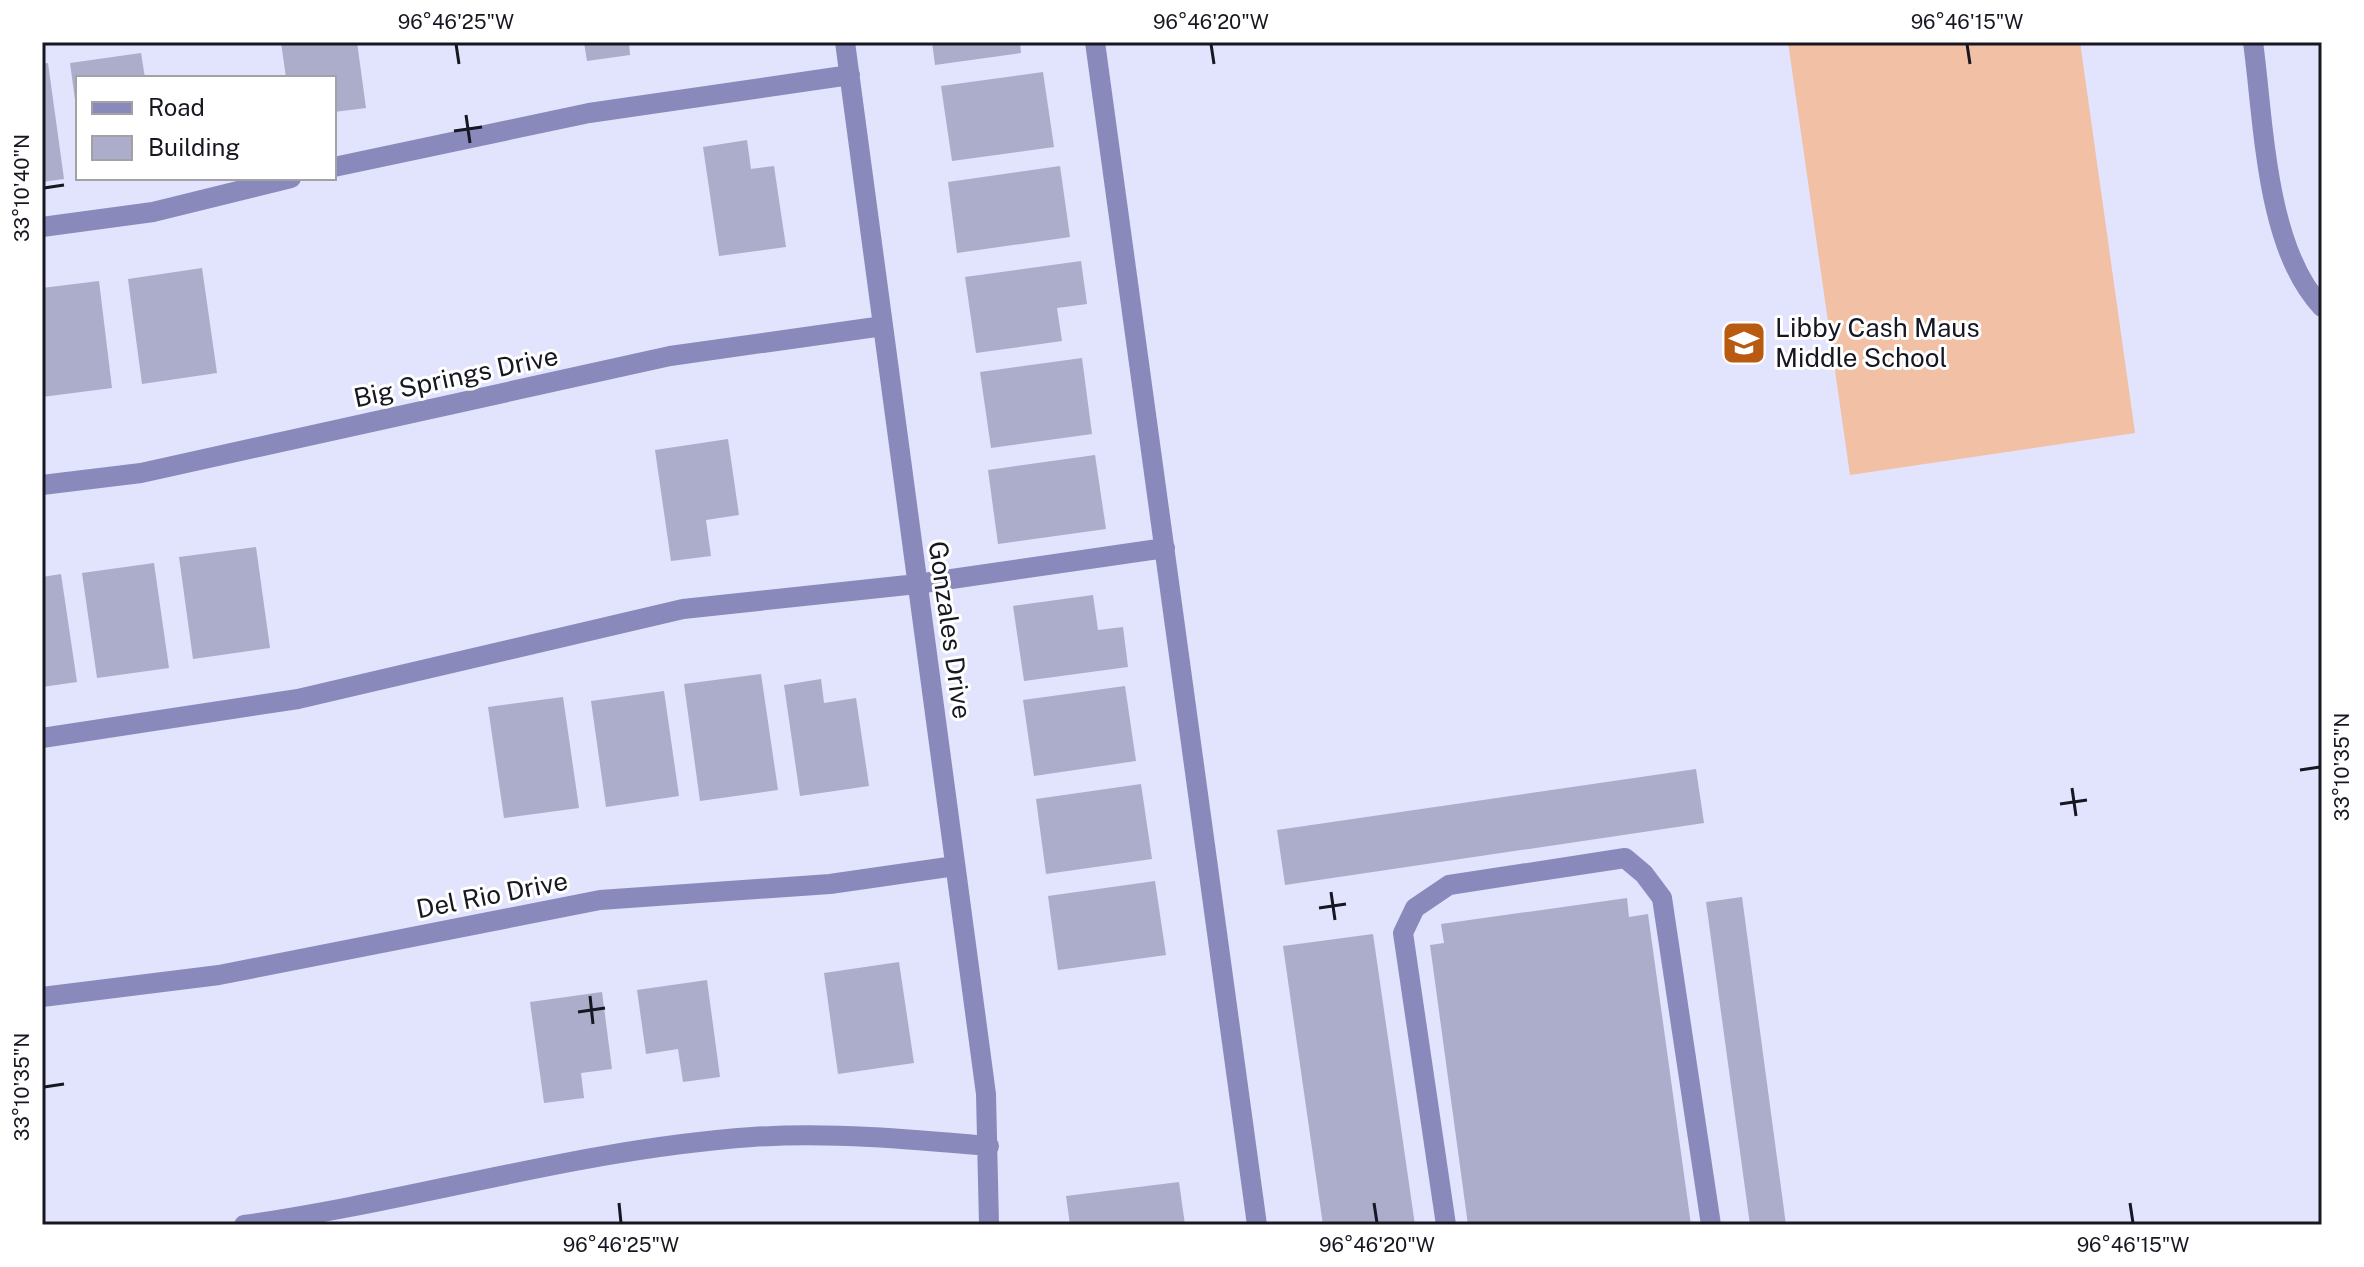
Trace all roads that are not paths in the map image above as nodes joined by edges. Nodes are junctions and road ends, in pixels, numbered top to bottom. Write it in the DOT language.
graph roads {
  1 [pos="845,42"];
  2 [pos="1095,42"];
  3 [pos="2253,42"];
  4 [pos="850,75"];
  5 [pos="336,167"];
  6 [pos="283,180"];
  7 [pos="42,227"];
  8 [pos="2322,307"];
  9 [pos="883,326"];
  10 [pos="42,485"];
  11 [pos="1165,548"];
  12 [pos="917,584"];
  13 [pos="42,738"];
  14 [pos="955,866"];
  15 [pos="42,997"];
  16 [pos="989,1146"];
  17 [pos="244,1225"];
  18 [pos="989,1225"];
  19 [pos="1257,1225"];
  20 [pos="1446,1225"];
  21 [pos="1711,1225"];
  1 -- 4 [label="street, Gonzales Drive"];
  2 -- 11 [label="street"];
  3 -- 8 [label="street"];
  4 -- 5 [label="street"];
  4 -- 9 [label="street, Gonzales Drive"];
  6 -- 7 [label="street"];
  9 -- 10 [label="street, Big Springs Drive"];
  9 -- 12 [label="street, Gonzales Drive"];
  11 -- 12 [label="street"];
  11 -- 19 [label="street"];
  12 -- 13 [label="street"];
  12 -- 14 [label="street, Gonzales Drive"];
  14 -- 15 [label="street, Del Rio Drive"];
  14 -- 16 [label="street, Gonzales Drive"];
  16 -- 17 [label="street"];
  16 -- 18 [label="street, Gonzales Drive"];
  20 -- 21 [label="street"];
}
